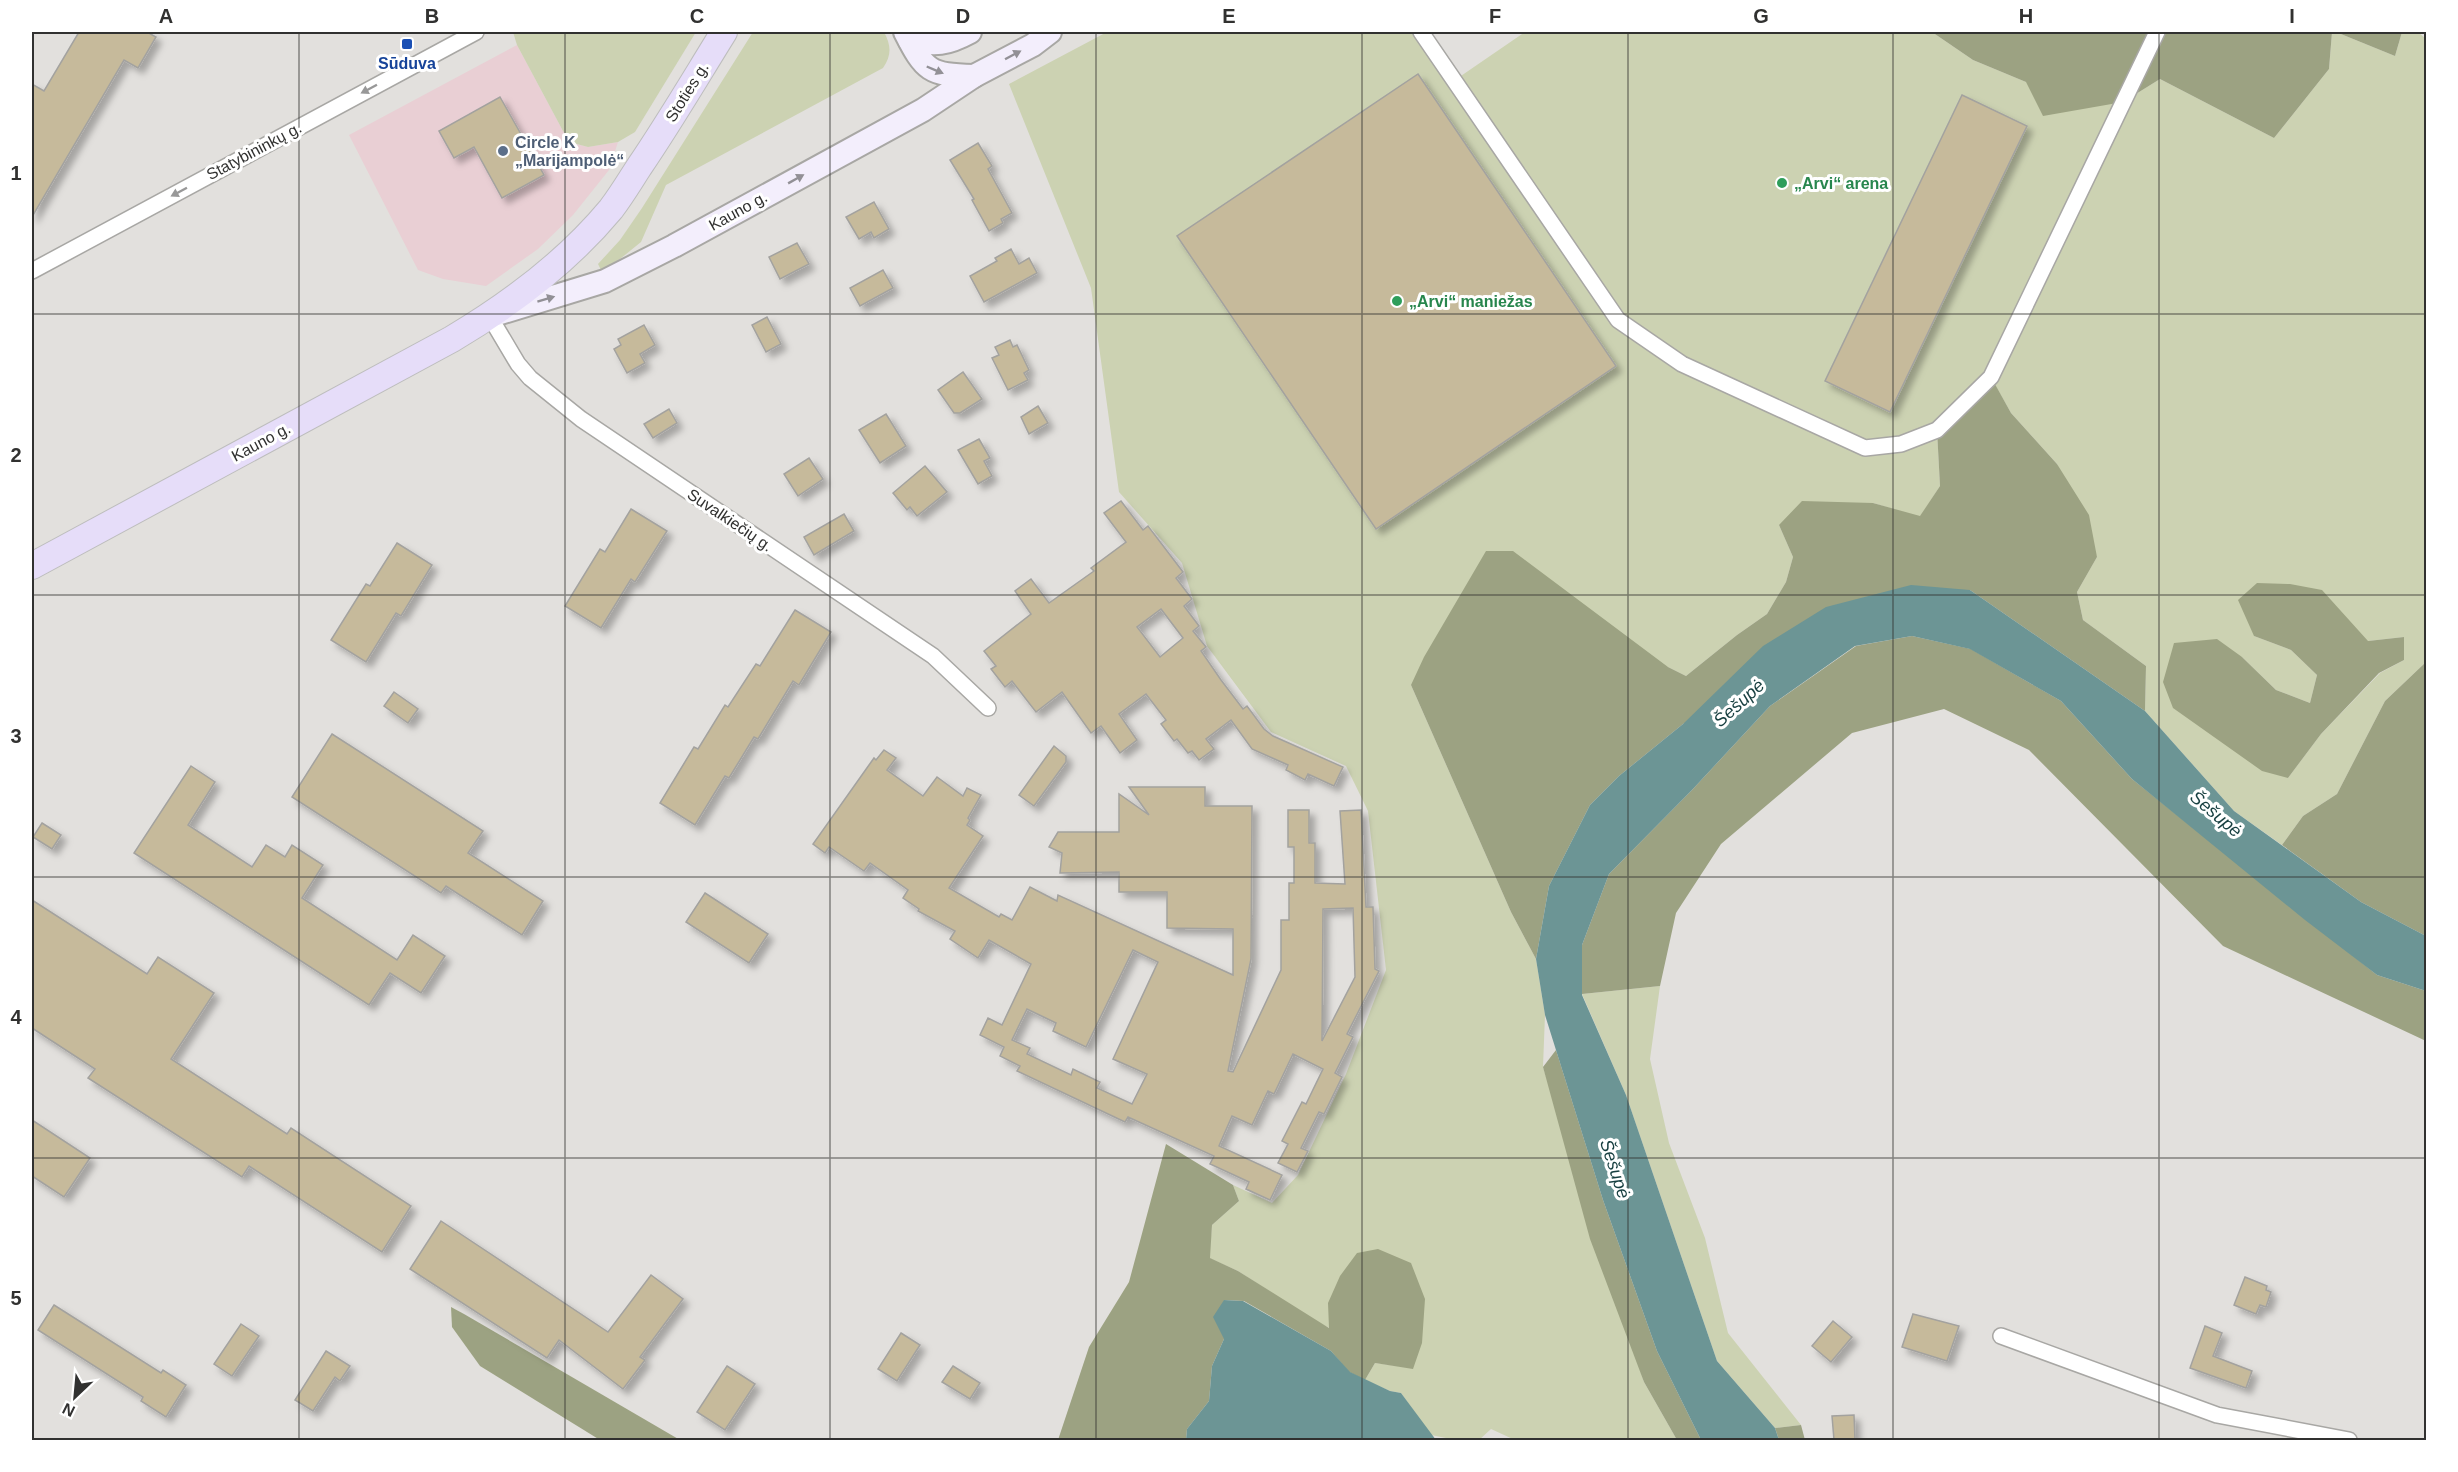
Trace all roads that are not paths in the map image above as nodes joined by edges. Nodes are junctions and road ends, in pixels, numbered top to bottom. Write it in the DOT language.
graph roads {
  1 [pos="476,32"];
  2 [pos="724,32"];
  3 [pos="970,32"];
  4 [pos="1050,32"];
  5 [pos="1421,32"];
  6 [pos="2157,32"];
  7 [pos="907,36"];
  8 [pos="974,76"];
  9 [pos="650,152"];
  10 [pos="32,271"];
  11 [pos="490,317"];
  12 [pos="32,566"];
  13 [pos="988,708"];
  14 [pos="2001,1336"];
  15 [pos="2349,1440"];
  1 -- 10 [label="street, Statybininkų g., one-way"];
  2 -- 9 [label="main road, Stoties g."];
  3 -- 7 [label="main road"];
  8 -- 4 [label="main road, Kauno g., one-way"];
  5 -- 6 [label="street"];
  7 -- 8 [label="main road, one-way"];
  11 -- 8 [label="main road, Kauno g., one-way"];
  9 -- 11 [label="main road, Kauno g."];
  11 -- 12 [label="main road, Kauno g."];
  11 -- 13 [label="street, Suvalkiečių g."];
  14 -- 15 [label="street"];
}
